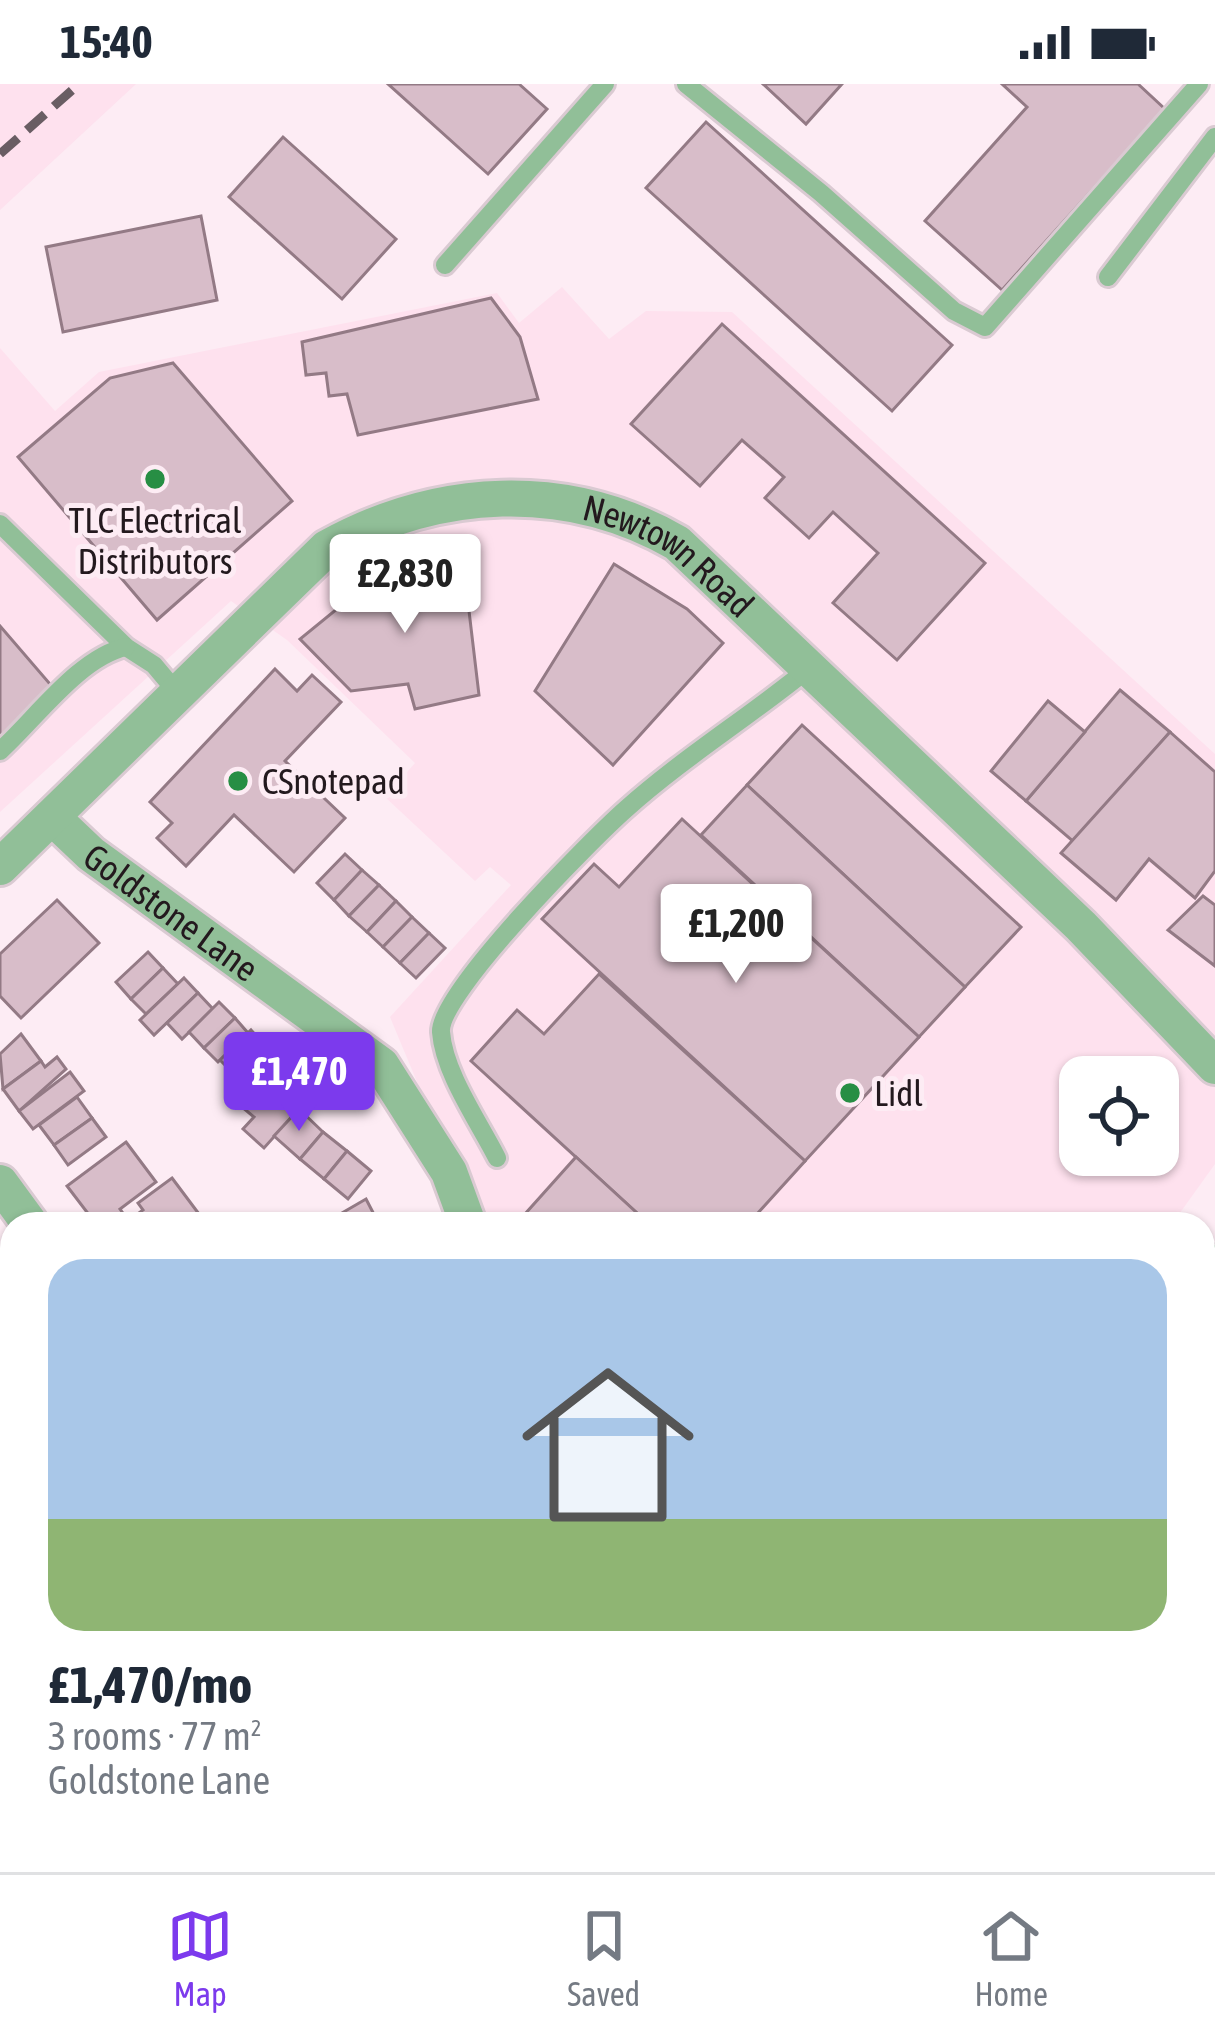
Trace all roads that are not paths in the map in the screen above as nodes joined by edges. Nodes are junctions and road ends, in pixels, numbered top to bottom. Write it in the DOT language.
graph roads {
  1 [pos="604,84"];
  2 [pos="686,84"];
  3 [pos="1199,84"];
  4 [pos="1215,137"];
  5 [pos="445,265"];
  6 [pos="1108,277"];
  7 [pos="0,524"];
  8 [pos="126,646"];
  9 [pos="808,669"];
  10 [pos="180,696"];
  11 [pos="0,751"];
  12 [pos="52,817"];
  13 [pos="0,866"];
  14 [pos="1215,1066"];
  15 [pos="496,1158"];
  16 [pos="0,1183"];
  17 [pos="21,1212"];
  18 [pos="463,1212"];
  1 -- 5 [label="lane"];
  2 -- 3 [label="lane"];
  4 -- 6 [label="lane"];
  7 -- 8 [label="lane"];
  8 -- 10 [label="lane"];
  8 -- 11 [label="lane"];
  9 -- 10 [label="street, Newtown Road"];
  9 -- 14 [label="street, Newtown Road"];
  9 -- 15 [label="lane"];
  10 -- 12 [label="street, Newtown Road"];
  12 -- 13 [label="street, Newtown Road"];
  12 -- 18 [label="street, Goldstone Lane"];
  16 -- 17 [label="street"];
}
